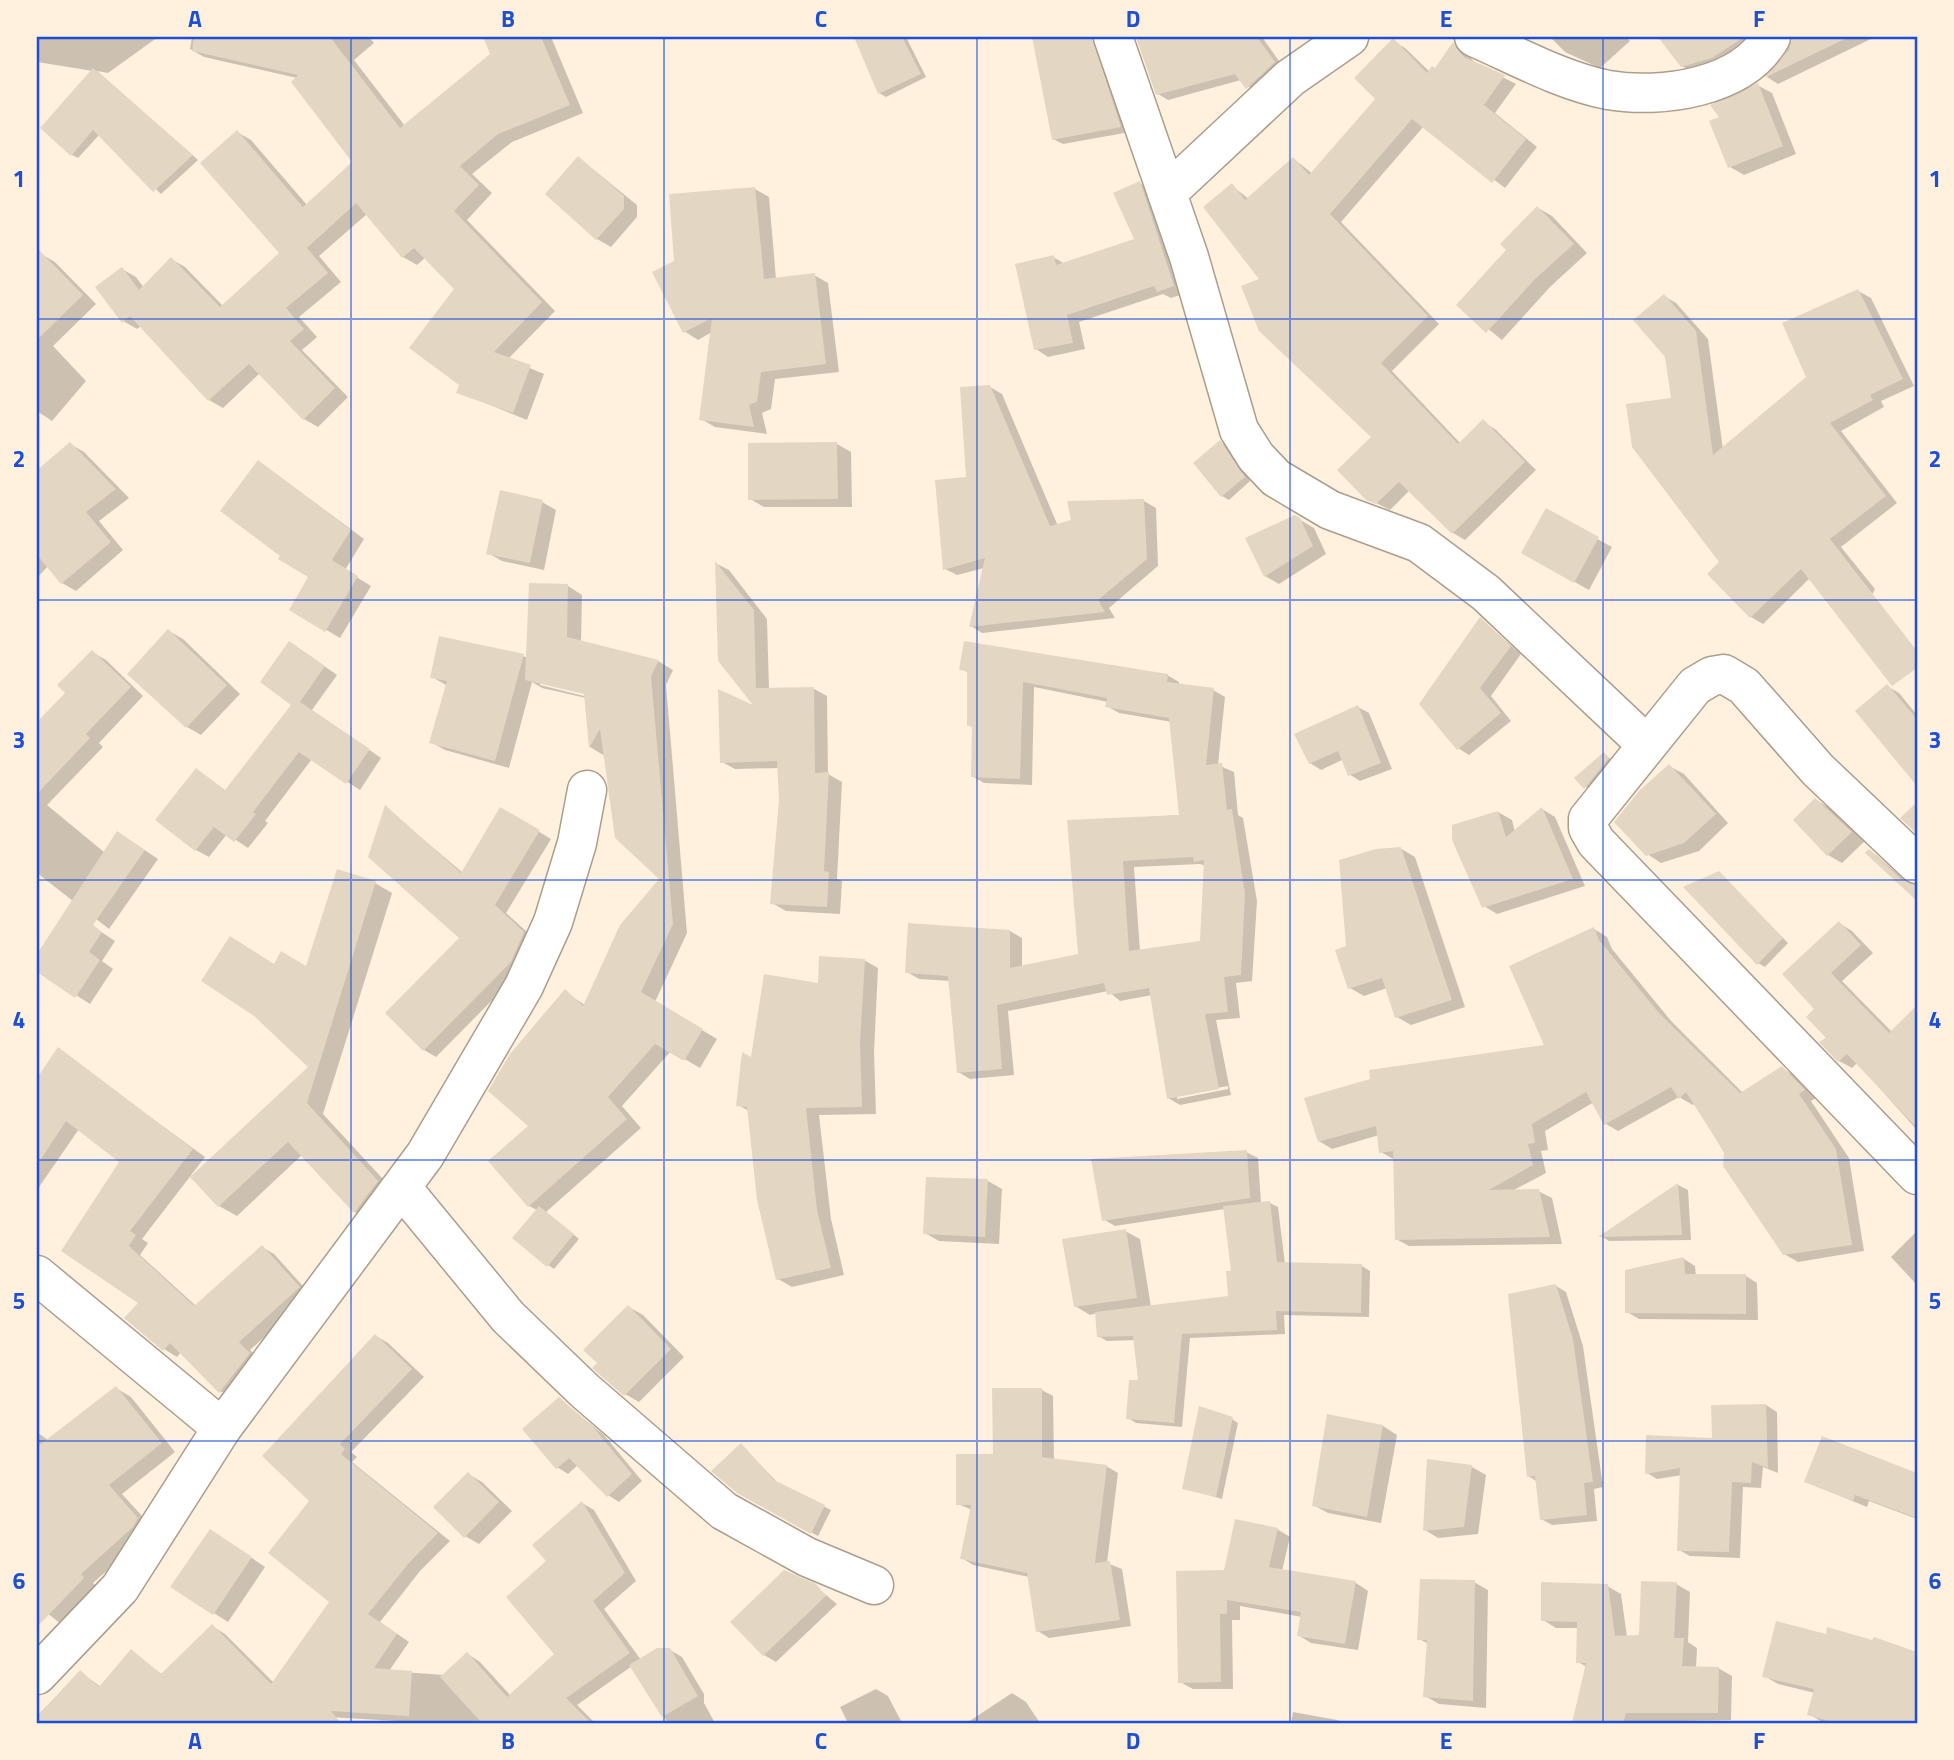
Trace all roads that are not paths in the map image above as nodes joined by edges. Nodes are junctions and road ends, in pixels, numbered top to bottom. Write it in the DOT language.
graph roads {
  1 [pos="1113,37"];
  2 [pos="1349,37"];
  3 [pos="1474,37"];
  4 [pos="1771,37"];
  5 [pos="1167,193"];
  6 [pos="1647,745"];
  7 [pos="587,790"];
  8 [pos="1917,864"];
  9 [pos="1917,1175"];
  10 [pos="402,1188"];
  11 [pos="37,1275"];
  12 [pos="222,1428"];
  13 [pos="874,1585"];
  14 [pos="37,1675"];
  1 -- 5 [label="street"];
  2 -- 5 [label="street"];
  3 -- 4 [label="street"];
  5 -- 6 [label="street"];
  6 -- 8 [label="street"];
  6 -- 9 [label="street"];
  7 -- 10 [label="street"];
  10 -- 12 [label="street"];
  10 -- 13 [label="street"];
  11 -- 12 [label="street"];
  12 -- 14 [label="street"];
}
